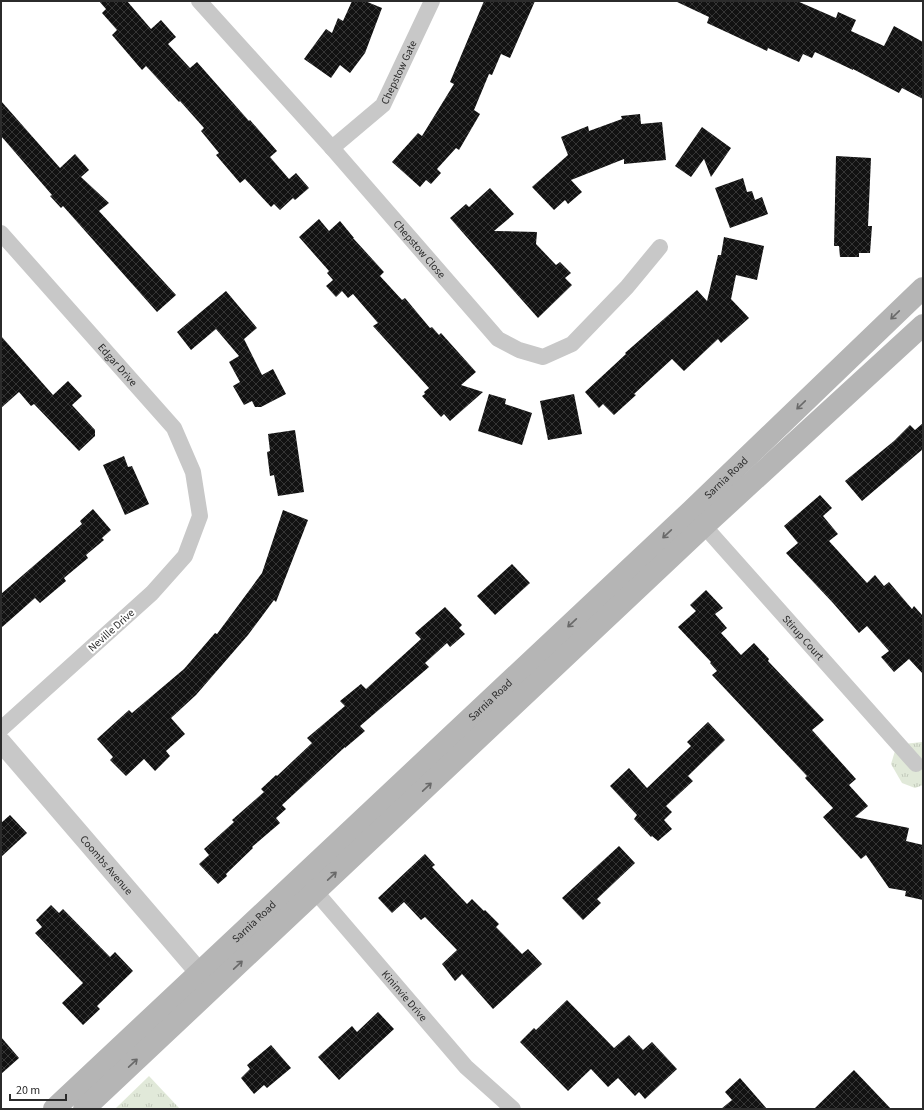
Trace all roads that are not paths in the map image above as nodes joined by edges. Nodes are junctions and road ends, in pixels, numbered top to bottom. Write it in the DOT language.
graph roads {
  1 [pos="199,1"];
  2 [pos="432,1"];
  3 [pos="332,148"];
  4 [pos="1,233"];
  5 [pos="660,247"];
  6 [pos="923,288"];
  7 [pos="923,325"];
  8 [pos="200,516"];
  9 [pos="697,518"];
  10 [pos="1,729"];
  11 [pos="1,742"];
  12 [pos="916,764"];
  13 [pos="309,884"];
  14 [pos="206,980"];
  15 [pos="54,1109"];
  16 [pos="84,1109"];
  17 [pos="512,1109"];
  1 -- 3 [label="street, Chepstow Close"];
  2 -- 3 [label="street, Chepstow Gate"];
  3 -- 5 [label="street, Chepstow Close"];
  4 -- 8 [label="street, Edgar Drive"];
  6 -- 9 [label="main road, Sarnia Road, one-way"];
  7 -- 9 [label="main road, Sarnia Road"];
  8 -- 10 [label="street, Neville Drive"];
  9 -- 12 [label="street, Stirup Court"];
  9 -- 13 [label="main road, Sarnia Road"];
  11 -- 14 [label="street, Coombs Avenue"];
  13 -- 14 [label="main road, Sarnia Road"];
  13 -- 17 [label="street, Kininvie Drive"];
  14 -- 15 [label="main road, Sarnia Road"];
  16 -- 14 [label="main road, Sarnia Road, one-way"];
}
